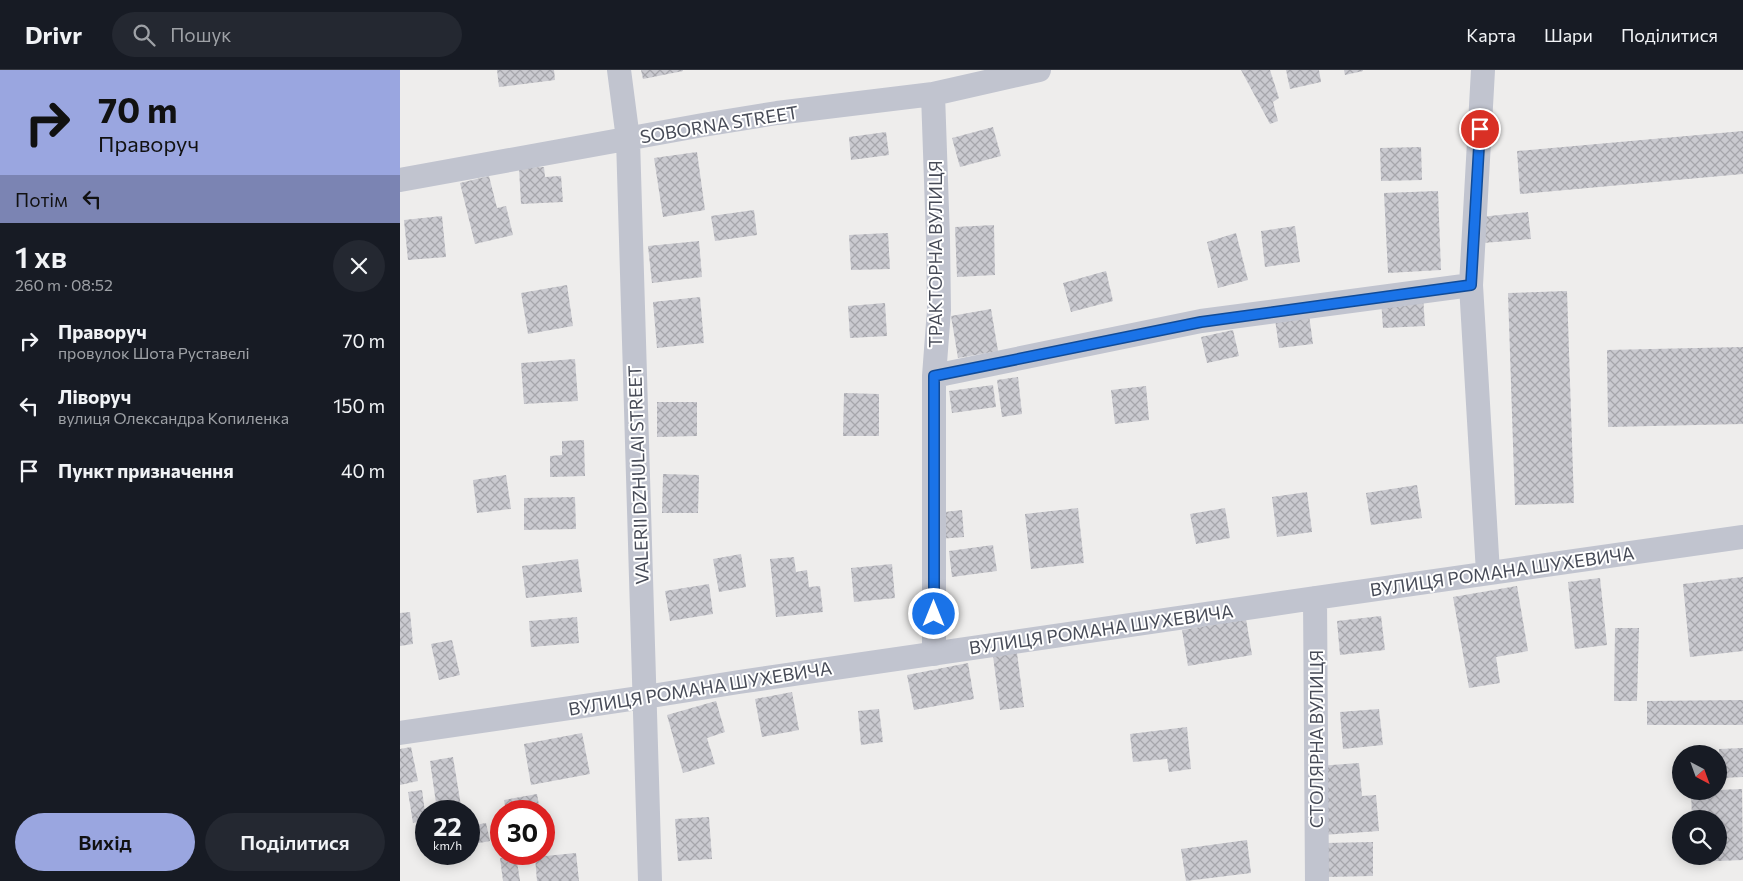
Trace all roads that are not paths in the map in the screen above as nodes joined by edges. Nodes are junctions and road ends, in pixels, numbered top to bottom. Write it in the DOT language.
graph roads {
  1 [pos="619,70"];
  2 [pos="1039,70"];
  3 [pos="1483,70"];
  4 [pos="989,75"];
  5 [pos="933,94"];
  6 [pos="628,139"];
  7 [pos="400,180"];
  8 [pos="1471,285"];
  9 [pos="934,376"];
  10 [pos="1743,537"];
  11 [pos="1488,573"];
  12 [pos="1314,598"];
  13 [pos="934,654"];
  14 [pos="644,698"];
  15 [pos="400,733"];
  16 [pos="650,881"];
  17 [pos="1317,881"];
  1 -- 6 [label="street, VALERII DZHULAI STREET"];
  2 -- 4 [label="street, SOBORNA STREET"];
  3 -- 8 [label="street"];
  4 -- 5 [label="street, SOBORNA STREET"];
  5 -- 6 [label="street, SOBORNA STREET"];
  5 -- 9 [label="street, ТРАКТОРНА ВУЛИЦЯ"];
  6 -- 7 [label="street, SOBORNA STREET"];
  6 -- 14 [label="street, VALERII DZHULAI STREET"];
  8 -- 9 [label="street"];
  8 -- 11 [label="street"];
  9 -- 13 [label="street, ТРАКТОРНА ВУЛИЦЯ"];
  10 -- 11 [label="street, ВУЛИЦЯ РОМАНА ШУХЕВИЧА"];
  11 -- 12 [label="street, ВУЛИЦЯ РОМАНА ШУХЕВИЧА"];
  12 -- 13 [label="street, ВУЛИЦЯ РОМАНА ШУХЕВИЧА"];
  12 -- 17 [label="street, СТОЛЯРНА ВУЛИЦЯ"];
  13 -- 14 [label="street, ВУЛИЦЯ РОМАНА ШУХЕВИЧА"];
  14 -- 15 [label="street, ВУЛИЦЯ РОМАНА ШУХЕВИЧА"];
  14 -- 16 [label="street, VALERII DZHULAI STREET"];
}
